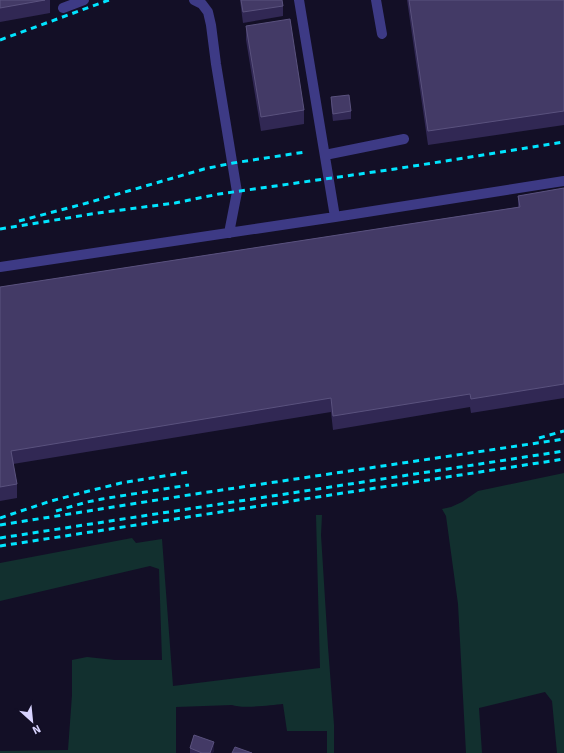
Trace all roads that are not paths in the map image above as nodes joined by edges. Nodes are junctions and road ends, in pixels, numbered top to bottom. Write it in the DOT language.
graph roads {
  1 [pos="84,0"];
  2 [pos="194,0"];
  3 [pos="299,0"];
  4 [pos="376,0"];
  5 [pos="63,8"];
  6 [pos="382,34"];
  7 [pos="404,138"];
  8 [pos="325,155"];
  9 [pos="564,181"];
  10 [pos="336,217"];
  11 [pos="228,233"];
  12 [pos="0,268"];
  1 -- 5 [label="lane"];
  2 -- 11 [label="lane"];
  3 -- 8 [label="lane"];
  4 -- 6 [label="lane"];
  7 -- 8 [label="lane"];
  8 -- 10 [label="lane"];
  9 -- 10 [label="lane"];
  10 -- 11 [label="lane"];
  11 -- 12 [label="lane"];
}
